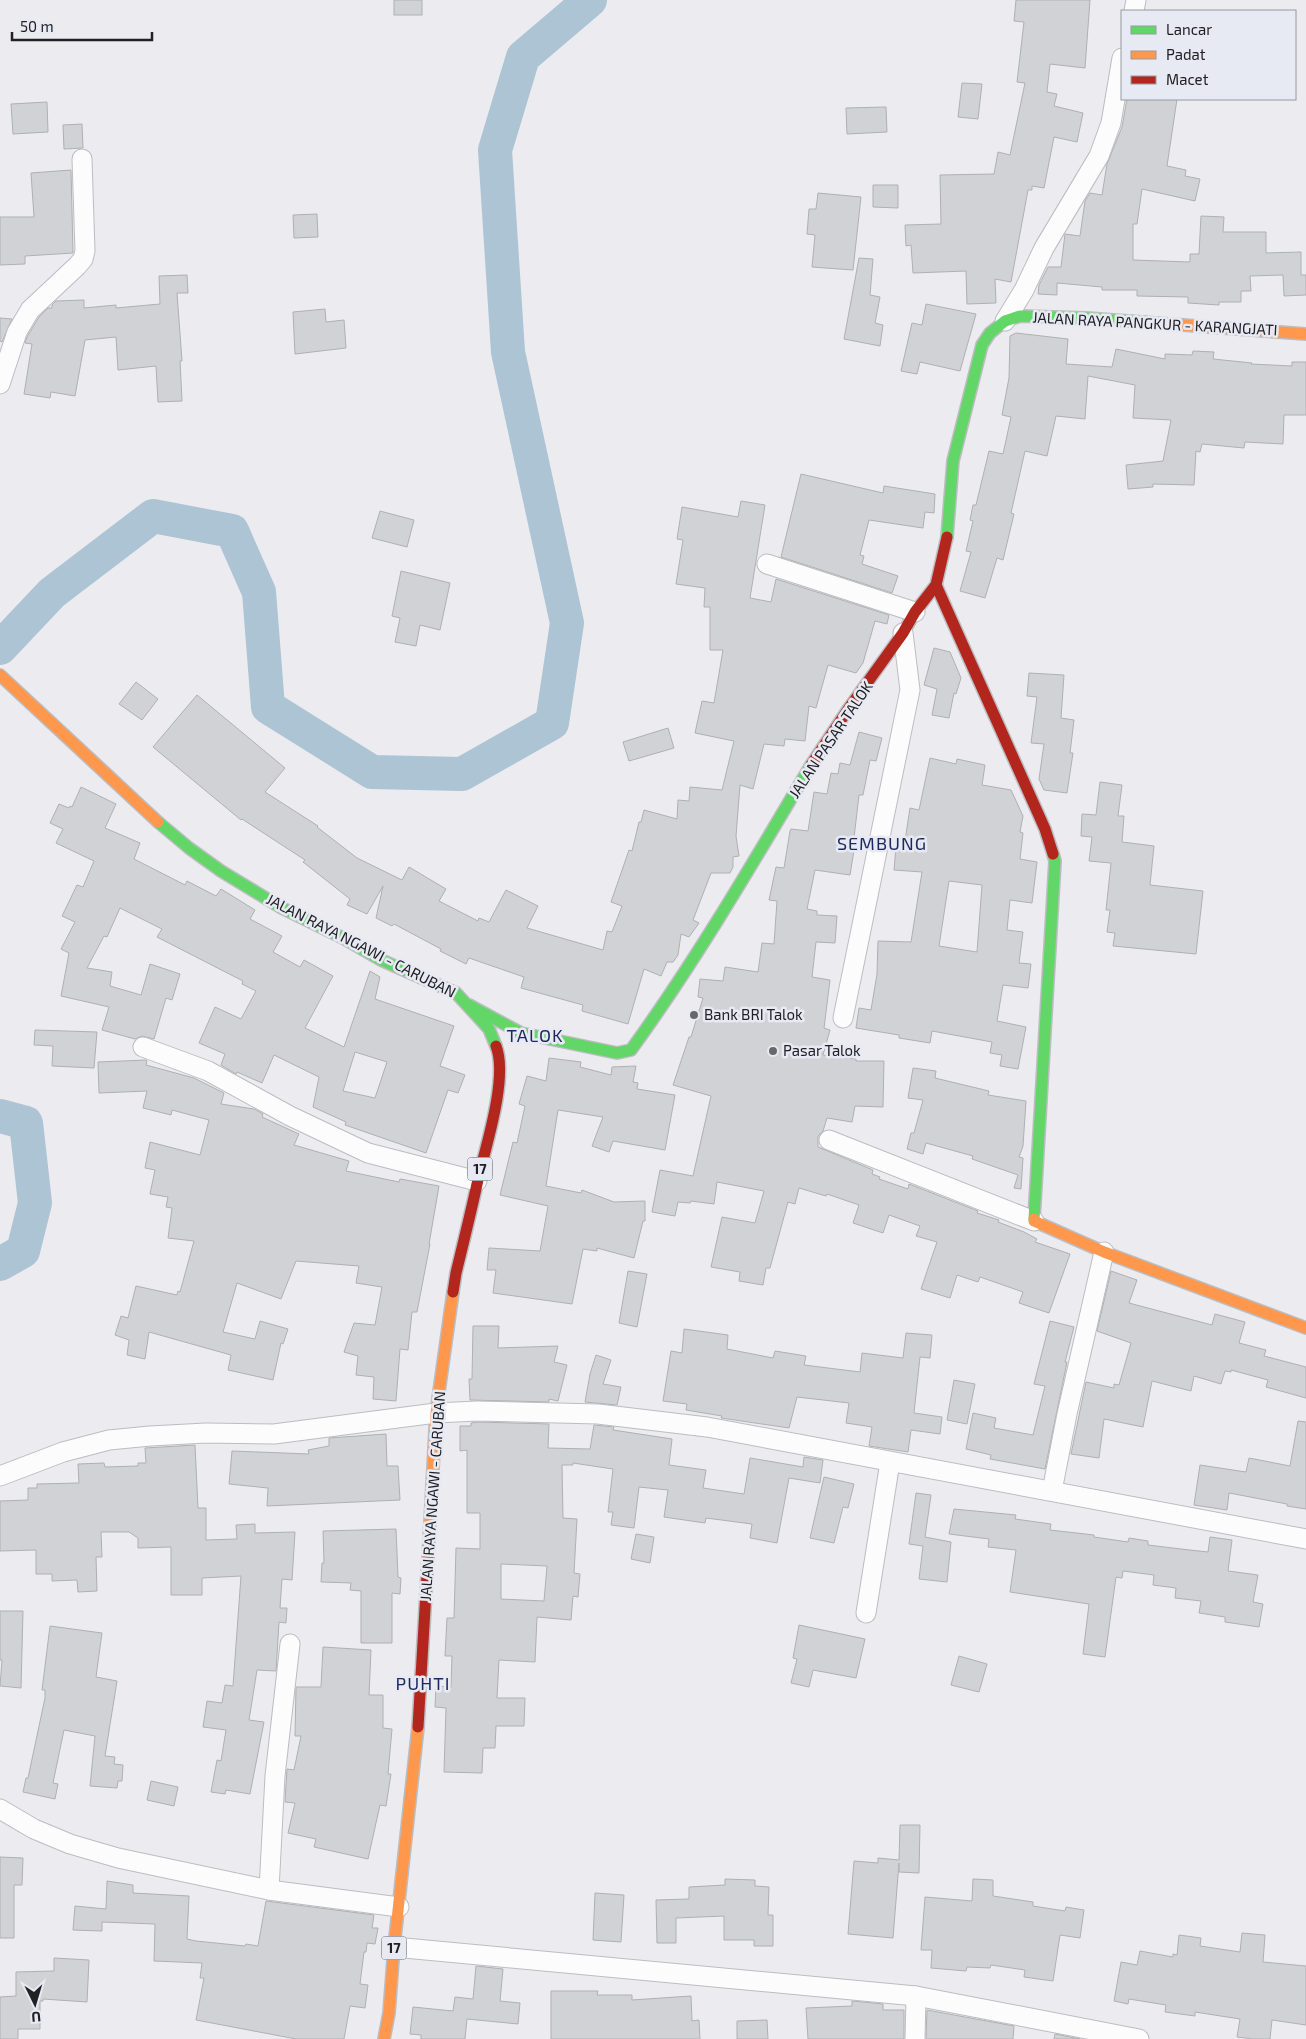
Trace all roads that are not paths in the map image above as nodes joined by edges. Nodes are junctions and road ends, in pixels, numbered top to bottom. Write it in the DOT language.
graph roads {
  1 [pos="1121,64"];
  2 [pos="82,159"];
  3 [pos="1005,321"];
  4 [pos="1306,334"];
  5 [pos="0,384"];
  6 [pos="767,564"];
  7 [pos="936,585"];
  8 [pos="915,612"];
  9 [pos="903,633"];
  10 [pos="0,675"];
  11 [pos="467,1004"];
  12 [pos="843,1018"];
  13 [pos="535,1036"];
  14 [pos="143,1047"];
  15 [pos="499,1070"];
  16 [pos="828,1140"];
  17 [pos="477,1181"];
  18 [pos="1034,1221"];
  19 [pos="1104,1252"];
  20 [pos="1306,1328"];
  21 [pos="436,1413"];
  22 [pos="890,1462"];
  23 [pos="0,1476"];
  24 [pos="1052,1491"];
  25 [pos="1306,1539"];
  26 [pos="866,1612"];
  27 [pos="290,1644"];
  28 [pos="0,1809"];
  29 [pos="268,1890"];
  30 [pos="398,1907"];
  31 [pos="394,1947"];
  32 [pos="916,1996"];
  33 [pos="384,2039"];
  34 [pos="915,2039"];
  35 [pos="1139,2039"];
  1 -- 3 [label="street"];
  2 -- 5 [label="street"];
  3 -- 4 [label="main road, JALAN RAYA PANGKUR - KARANGJATI"];
  3 -- 7 [label="main road, JALAN PASAR TALOK"];
  6 -- 8 [label="street"];
  7 -- 8 [label="main road, JALAN PASAR TALOK"];
  7 -- 18 [label="main road"];
  8 -- 9 [label="main road, JALAN PASAR TALOK"];
  9 -- 12 [label="street"];
  9 -- 13 [label="main road, JALAN PASAR TALOK"];
  10 -- 11 [label="main road, JALAN RAYA NGAWI - CARUBAN / 17"];
  11 -- 13 [label="main road, JALAN PASAR TALOK"];
  11 -- 15 [label="main road, JALAN RAYA NGAWI - CARUBAN / 17"];
  13 -- 15 [label="main road"];
  14 -- 17 [label="street"];
  15 -- 17 [label="main road, JALAN RAYA NGAWI - CARUBAN / 17"];
  16 -- 18 [label="street"];
  17 -- 21 [label="main road, JALAN RAYA NGAWI - CARUBAN / 17"];
  18 -- 19 [label="main road"];
  19 -- 20 [label="main road"];
  19 -- 24 [label="street"];
  21 -- 22 [label="street"];
  21 -- 23 [label="street"];
  21 -- 30 [label="main road, JALAN RAYA NGAWI - CARUBAN / 17"];
  22 -- 24 [label="street"];
  22 -- 26 [label="street"];
  24 -- 25 [label="street"];
  27 -- 29 [label="street"];
  28 -- 29 [label="street"];
  29 -- 30 [label="street"];
  30 -- 31 [label="main road, JALAN RAYA NGAWI - CARUBAN / 17"];
  31 -- 32 [label="street"];
  31 -- 33 [label="main road, JALAN RAYA NGAWI - CARUBAN / 17"];
  32 -- 34 [label="street"];
  32 -- 35 [label="street"];
}
